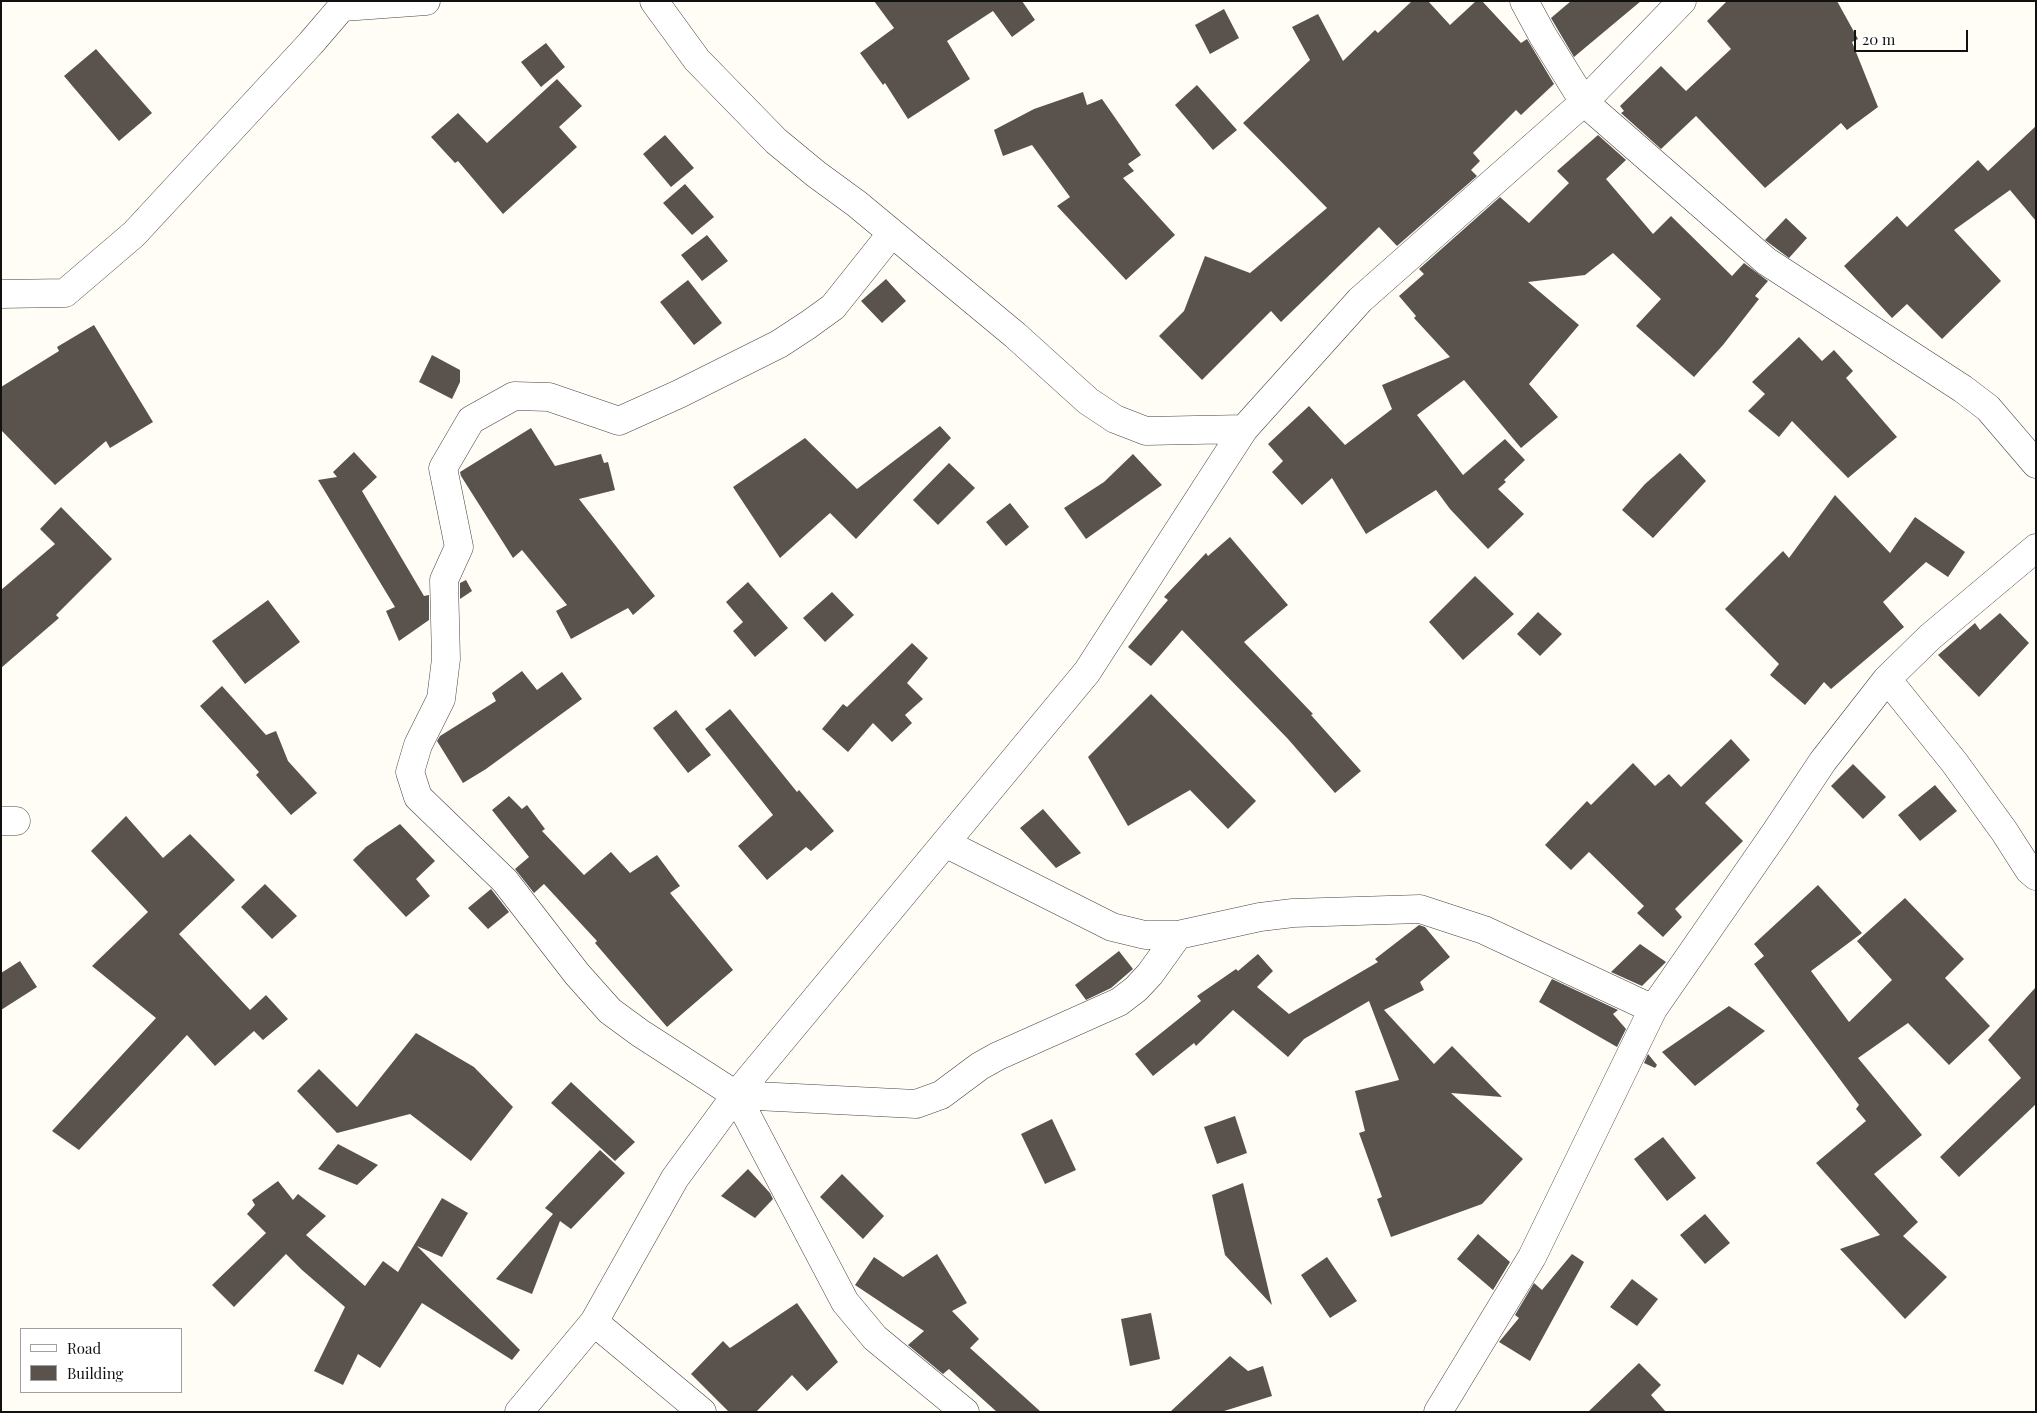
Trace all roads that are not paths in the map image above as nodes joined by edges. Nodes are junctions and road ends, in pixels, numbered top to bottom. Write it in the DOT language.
graph roads {
  1 [pos="426,1"];
  2 [pos="654,1"];
  3 [pos="1524,1"];
  4 [pos="1682,1"];
  5 [pos="345,4"];
  6 [pos="1584,102"];
  7 [pos="892,233"];
  8 [pos="1,294"];
  9 [pos="1244,429"];
  10 [pos="2036,464"];
  11 [pos="2036,548"];
  12 [pos="1887,679"];
  13 [pos="945,843"];
  14 [pos="2036,876"];
  15 [pos="1178,935"];
  16 [pos="1653,1009"];
  17 [pos="736,1095"];
  18 [pos="594,1322"];
  19 [pos="519,1412"];
  20 [pos="702,1412"];
  21 [pos="965,1412"];
  22 [pos="1438,1412"];
  1 -- 5 [label="street"];
  2 -- 7 [label="street"];
  3 -- 6 [label="street"];
  4 -- 6 [label="street"];
  5 -- 8 [label="street"];
  6 -- 9 [label="street"];
  6 -- 10 [label="street"];
  7 -- 9 [label="street"];
  7 -- 17 [label="street"];
  9 -- 13 [label="street"];
  11 -- 12 [label="street"];
  12 -- 14 [label="street"];
  12 -- 16 [label="street"];
  13 -- 15 [label="street"];
  13 -- 17 [label="street"];
  15 -- 16 [label="street"];
  15 -- 17 [label="street"];
  16 -- 22 [label="street"];
  17 -- 18 [label="street"];
  17 -- 21 [label="street"];
  18 -- 19 [label="street"];
  18 -- 20 [label="street"];
}
